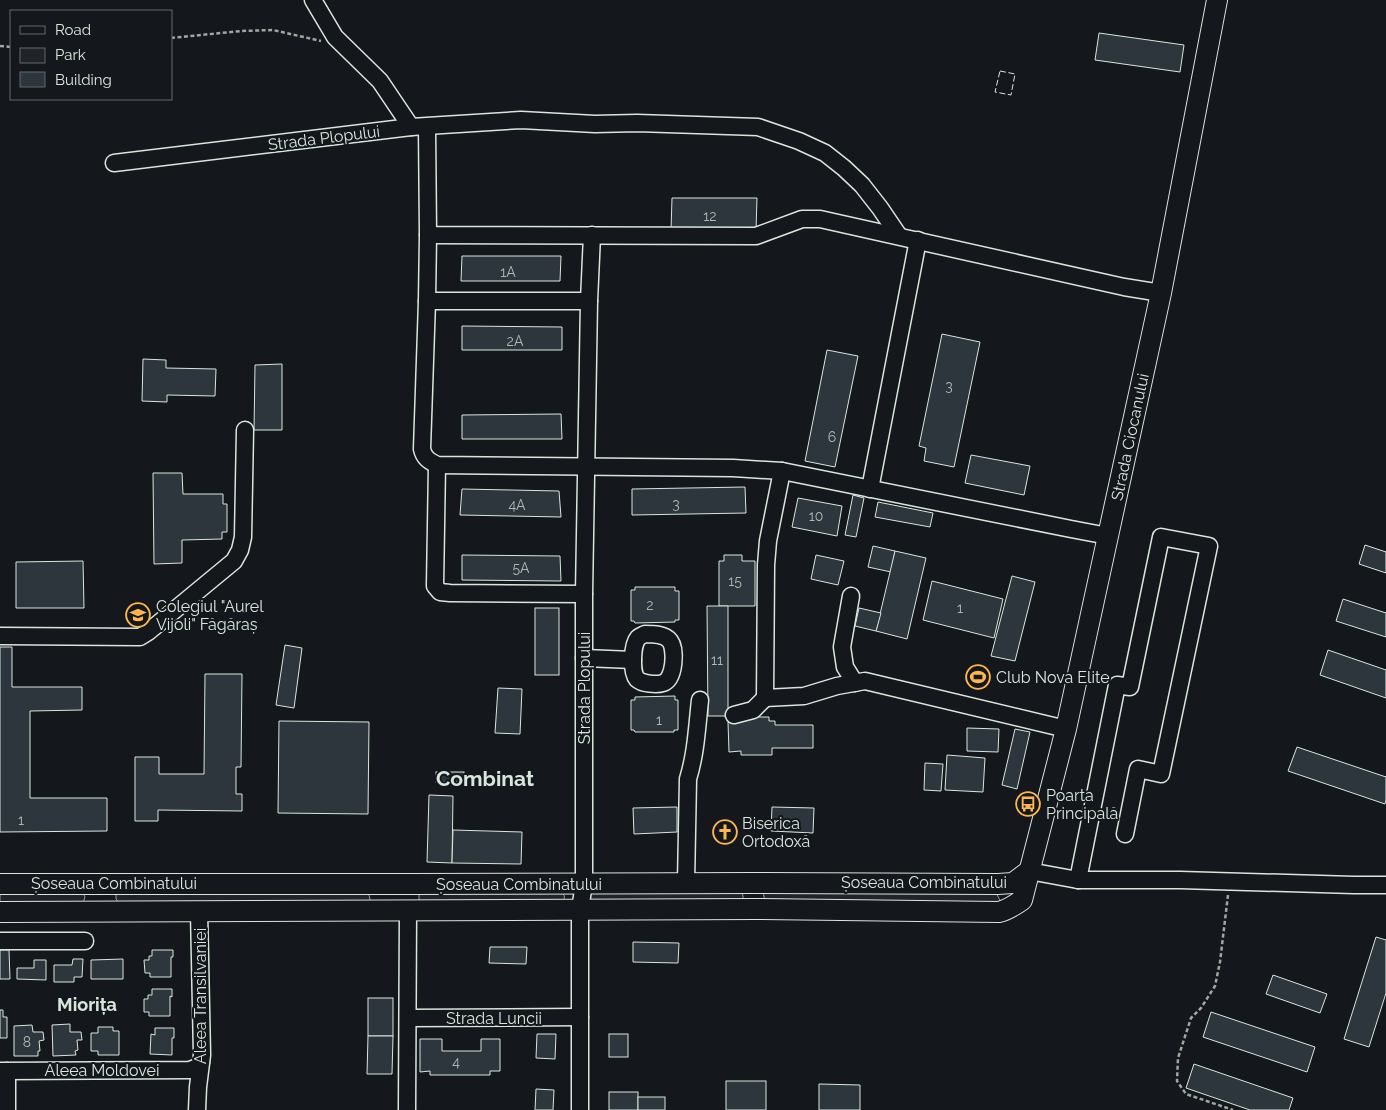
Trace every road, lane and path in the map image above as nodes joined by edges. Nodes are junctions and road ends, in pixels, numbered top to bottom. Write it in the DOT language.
graph roads {
  1 [pos="313,0"];
  2 [pos="1217,0"];
  3 [pos="172,38"];
  4 [pos="341,44"];
  5 [pos="419,127"];
  6 [pos="114,163"];
  7 [pos="428,235"];
  8 [pos="592,235"];
  9 [pos="899,236"];
  10 [pos="918,240"];
  11 [pos="1160,293"];
  12 [pos="427,300"];
  13 [pos="589,302"];
  14 [pos="245,430"];
  15 [pos="437,465"];
  16 [pos="586,467"];
  17 [pos="782,471"];
  18 [pos="870,489"];
  19 [pos="1108,536"];
  20 [pos="584,594"];
  21 [pos="850,596"];
  22 [pos="0,636"];
  23 [pos="584,658"];
  24 [pos="633,660"];
  25 [pos="855,683"];
  26 [pos="765,698"];
  27 [pos="700,700"];
  28 [pos="734,715"];
  29 [pos="1066,729"];
  30 [pos="1125,834"];
  31 [pos="1029,871"];
  32 [pos="1078,880"];
  33 [pos="1230,881"];
  34 [pos="686,883"];
  35 [pos="756,883"];
  36 [pos="0,884"];
  37 [pos="92,884"];
  38 [pos="408,884"];
  39 [pos="584,884"];
  40 [pos="1386,885"];
  41 [pos="580,909"];
  42 [pos="756,909"];
  43 [pos="408,910"];
  44 [pos="199,911"];
  45 [pos="0,912"];
  46 [pos="93,912"];
  47 [pos="0,941"];
  48 [pos="85,941"];
  49 [pos="580,1017"];
  50 [pos="408,1018"];
  51 [pos="201,1062"];
  52 [pos="3,1071"];
  53 [pos="7,1110"];
  54 [pos="197,1110"];
  55 [pos="407,1110"];
  56 [pos="580,1110"];
  57 [pos="1233,1110"];
  1 -- 4 [label="street"];
  2 -- 11 [label="main road, Strada Ciocanului"];
  3 -- 4 [label="path"];
  4 -- 5 [label="street"];
  5 -- 6 [label="street, Strada Plopului"];
  5 -- 7 [label="street"];
  5 -- 9 [label="street, Strada Plopului"];
  7 -- 8 [label="street"];
  7 -- 12 [label="street"];
  8 -- 9 [label="street"];
  8 -- 13 [label="street, Strada Plopului"];
  9 -- 10 [label="street"];
  10 -- 11 [label="street"];
  10 -- 18 [label="street"];
  11 -- 19 [label="main road, Strada Ciocanului"];
  12 -- 13 [label="street"];
  12 -- 15 [label="street"];
  13 -- 16 [label="street, Strada Plopului"];
  14 -- 22 [label="street"];
  15 -- 16 [label="street"];
  15 -- 20 [label="street"];
  16 -- 17 [label="street"];
  16 -- 20 [label="street, Strada Plopului"];
  17 -- 18 [label="street"];
  17 -- 26 [label="street"];
  18 -- 19 [label="street"];
  19 -- 29 [label="main road, Strada Ciocanului"];
  20 -- 23 [label="street, Strada Plopului"];
  21 -- 25 [label="street"];
  23 -- 24 [label="street"];
  23 -- 39 [label="street, Strada Plopului"];
  25 -- 26 [label="street"];
  25 -- 29 [label="street"];
  26 -- 28 [label="street"];
  27 -- 34 [label="street"];
  29 -- 31 [label="main road, Strada Ciocanului"];
  30 -- 32 [label="street"];
  31 -- 32 [label="street"];
  31 -- 35 [label="main road, Șoseaua Combinatului"];
  31 -- 42 [label="main road, Șoseaua Combinatului"];
  32 -- 33 [label="street"];
  33 -- 40 [label="street"];
  33 -- 57 [label="path"];
  34 -- 35 [label="main road, Șoseaua Combinatului"];
  34 -- 39 [label="main road, Șoseaua Combinatului"];
  35 -- 42 [label="main road"];
  36 -- 37 [label="main road, Șoseaua Combinatului"];
  37 -- 38 [label="main road, Șoseaua Combinatului"];
  37 -- 46 [label="main road"];
  38 -- 39 [label="main road, Șoseaua Combinatului"];
  38 -- 43 [label="main road"];
  39 -- 41 [label="street, Strada Plopului"];
  41 -- 42 [label="main road, Șoseaua Combinatului"];
  41 -- 43 [label="main road, Șoseaua Combinatului"];
  41 -- 49 [label="street"];
  43 -- 44 [label="main road, Șoseaua Combinatului"];
  43 -- 50 [label="street"];
  44 -- 46 [label="main road, Șoseaua Combinatului"];
  44 -- 51 [label="street, Aleea Transilvaniei"];
  45 -- 46 [label="main road, Șoseaua Combinatului"];
  47 -- 48 [label="street"];
  49 -- 50 [label="street, Strada Luncii"];
  49 -- 56 [label="street"];
  50 -- 55 [label="street"];
  51 -- 52 [label="street, Aleea Moldovei"];
  51 -- 54 [label="street, Aleea Transilvaniei"];
  52 -- 53 [label="street"];
}
